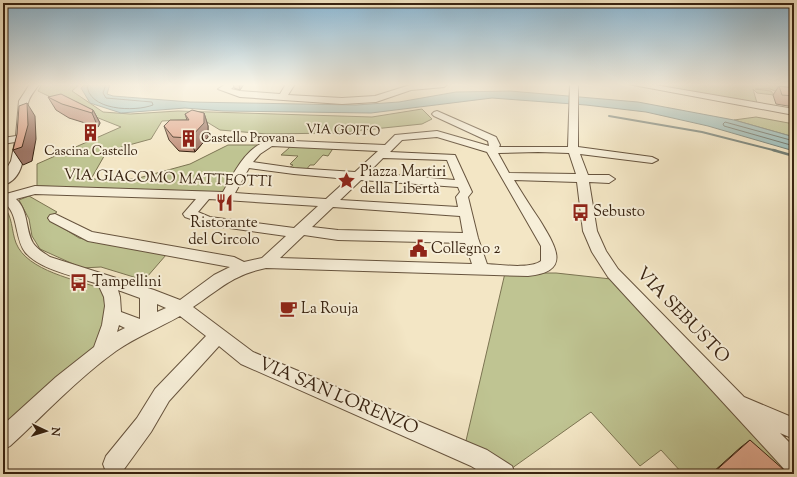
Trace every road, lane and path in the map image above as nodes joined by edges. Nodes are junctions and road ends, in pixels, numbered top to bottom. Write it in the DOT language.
graph roads {
  1 [pos="24,106"];
  2 [pos="574,106"];
  3 [pos="760,106"];
  4 [pos="794,112"];
  5 [pos="437,114"];
  6 [pos="21,138"];
  7 [pos="3,142"];
  8 [pos="492,150"];
  9 [pos="573,150"];
  10 [pos="384,151"];
  11 [pos="652,160"];
  12 [pos="246,164"];
  13 [pos="8,168"];
  14 [pos="358,175"];
  15 [pos="506,176"];
  16 [pos="582,178"];
  17 [pos="609,179"];
  18 [pos="3,181"];
  19 [pos="464,184"];
  20 [pos="206,195"];
  21 [pos="226,196"];
  22 [pos="5,197"];
  23 [pos="329,203"];
  24 [pos="465,212"];
  25 [pos="55,218"];
  26 [pos="299,231"];
  27 [pos="471,238"];
  28 [pos="266,263"];
  29 [pos="241,268"];
  30 [pos="481,268"];
  31 [pos="104,281"];
  32 [pos="148,294"];
  33 [pos="181,307"];
  34 [pos="112,316"];
  35 [pos="146,325"];
  36 [pos="217,336"];
  37 [pos="102,351"];
  38 [pos="737,403"];
  39 [pos="794,429"];
  40 [pos="3,439"];
  41 [pos="794,461"];
  42 [pos="114,464"];
  43 [pos="504,474"];
  1 -- 6 [label="street"];
  2 -- 9 [label="street, VIA SEBUSTO"];
  3 -- 4 [label="street"];
  5 -- 8 [label="street"];
  6 -- 7 [label="street"];
  6 -- 13 [label="street"];
  8 -- 9 [label="street"];
  8 -- 10 [label="street"];
  8 -- 15 [label="street"];
  9 -- 11 [label="street"];
  9 -- 16 [label="street, VIA SEBUSTO"];
  10 -- 12 [label="street, VIA GOITO"];
  10 -- 14 [label="street"];
  10 -- 19 [label="street, VIA GOITO"];
  12 -- 14 [label="street"];
  12 -- 21 [label="street, VIA GOITO"];
  13 -- 18 [label="street"];
  14 -- 19 [label="street"];
  14 -- 23 [label="street"];
  15 -- 16 [label="street"];
  15 -- 30 [label="street"];
  16 -- 17 [label="street"];
  16 -- 38 [label="street, VIA SEBUSTO"];
  19 -- 24 [label="street"];
  20 -- 21 [label="street, VIA GIACOMO MATTEOTTI"];
  20 -- 22 [label="street, VIA GIACOMO MATTEOTTI"];
  20 -- 26 [label="street"];
  21 -- 23 [label="street, VIA GIACOMO MATTEOTTI"];
  22 -- 31 [label="street, VIA SAN LORENZO"];
  23 -- 24 [label="street, VIA GIACOMO MATTEOTTI"];
  23 -- 26 [label="street"];
  24 -- 27 [label="street"];
  25 -- 29 [label="street"];
  26 -- 27 [label="street"];
  26 -- 28 [label="street"];
  27 -- 30 [label="street"];
  28 -- 29 [label="street"];
  28 -- 30 [label="street"];
  29 -- 33 [label="street"];
  31 -- 32 [label="street, VIA SAN LORENZO"];
  31 -- 34 [label="street"];
  32 -- 33 [label="street, VIA SAN LORENZO"];
  32 -- 35 [label="street"];
  33 -- 35 [label="street"];
  33 -- 36 [label="street, VIA SAN LORENZO"];
  34 -- 35 [label="street"];
  34 -- 37 [label="street"];
  35 -- 37 [label="street"];
  36 -- 42 [label="street"];
  36 -- 43 [label="street, VIA SAN LORENZO"];
  37 -- 40 [label="street"];
  38 -- 39 [label="street"];
  38 -- 41 [label="street, VIA SEBUSTO"];
}
